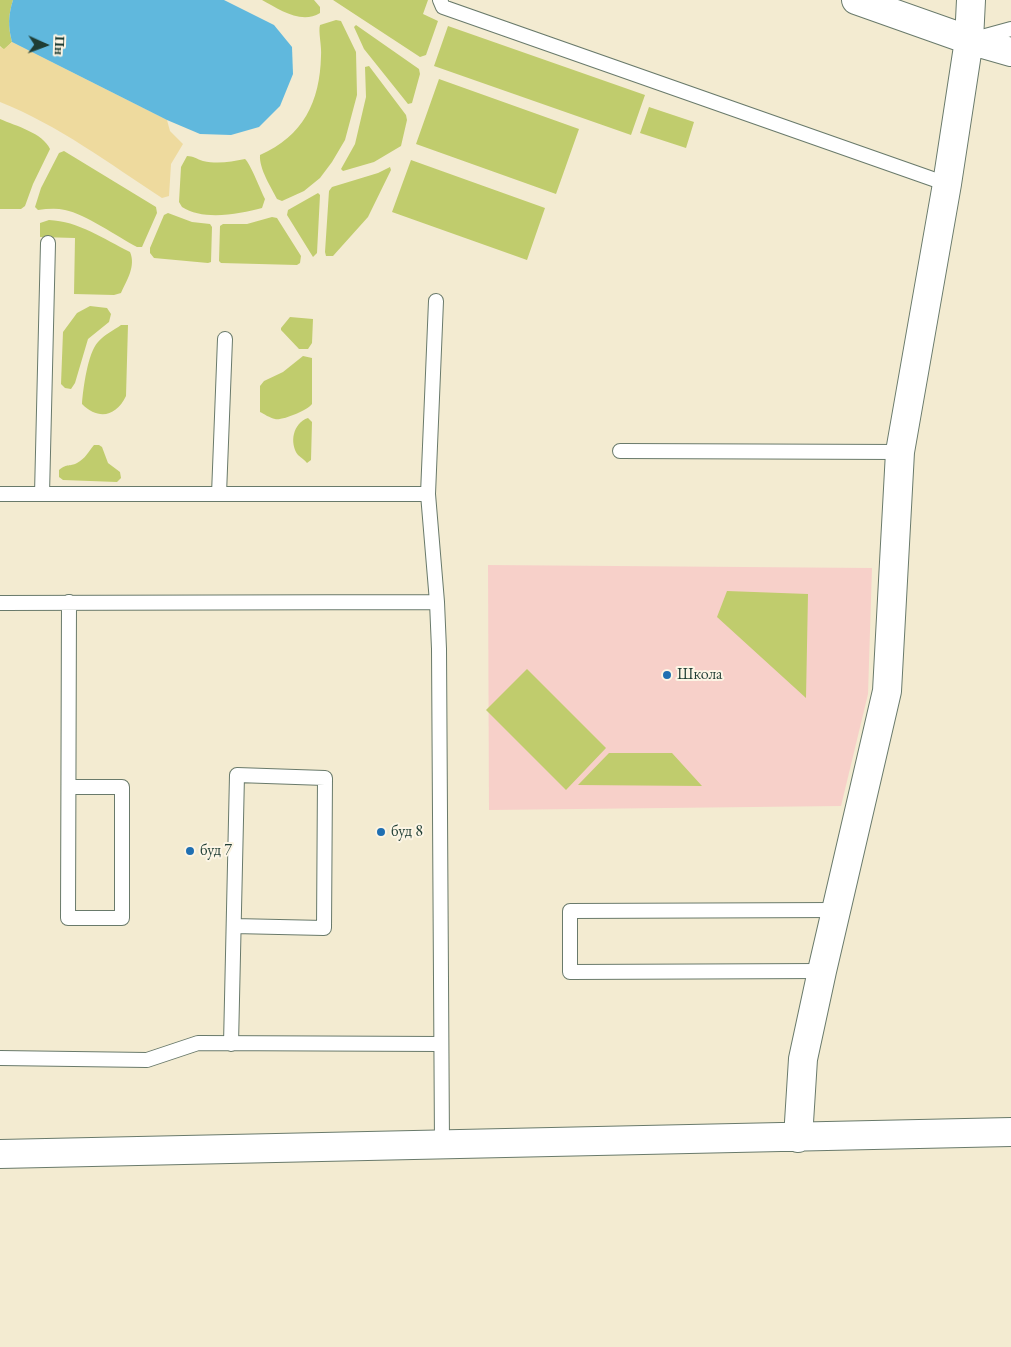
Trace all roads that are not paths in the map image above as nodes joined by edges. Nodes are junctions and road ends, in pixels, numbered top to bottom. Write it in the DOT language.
graph roads {
  1 [pos="440,0"];
  2 [pos="856,0"];
  3 [pos="971,0"];
  4 [pos="1011,29"];
  5 [pos="969,40"];
  6 [pos="1011,52"];
  7 [pos="947,184"];
  8 [pos="48,243"];
  9 [pos="436,301"];
  10 [pos="225,339"];
  11 [pos="620,450"];
  12 [pos="900,452"];
  13 [pos="0,494"];
  14 [pos="42,494"];
  15 [pos="219,494"];
  16 [pos="428,494"];
  17 [pos="0,602"];
  18 [pos="69,602"];
  19 [pos="437,602"];
  20 [pos="69,787"];
  21 [pos="836,910"];
  22 [pos="234,926"];
  23 [pos="822,971"];
  24 [pos="232,1044"];
  25 [pos="441,1044"];
  26 [pos="0,1058"];
  27 [pos="1011,1132"];
  28 [pos="798,1138"];
  29 [pos="442,1145"];
  30 [pos="0,1154"];
  1 -- 7 [label="lane"];
  2 -- 5 [label="street"];
  3 -- 5 [label="street"];
  4 -- 5 [label="lane"];
  5 -- 6 [label="street"];
  5 -- 7 [label="street"];
  7 -- 12 [label="street"];
  8 -- 14 [label="lane"];
  9 -- 16 [label="lane"];
  10 -- 15 [label="lane"];
  11 -- 12 [label="lane"];
  12 -- 21 [label="street"];
  13 -- 14 [label="lane"];
  14 -- 15 [label="lane"];
  15 -- 16 [label="lane"];
  16 -- 19 [label="lane"];
  17 -- 18 [label="lane"];
  18 -- 19 [label="lane"];
  18 -- 20 [label="lane"];
  19 -- 25 [label="lane"];
  20 -- 20 [label="lane"];
  21 -- 23 [label="street"];
  21 -- 23 [label="lane"];
  22 -- 22 [label="lane"];
  22 -- 24 [label="lane"];
  23 -- 28 [label="street"];
  24 -- 25 [label="lane"];
  24 -- 26 [label="lane"];
  25 -- 29 [label="lane"];
  27 -- 28 [label="street"];
  28 -- 29 [label="street"];
  29 -- 30 [label="street"];
}
